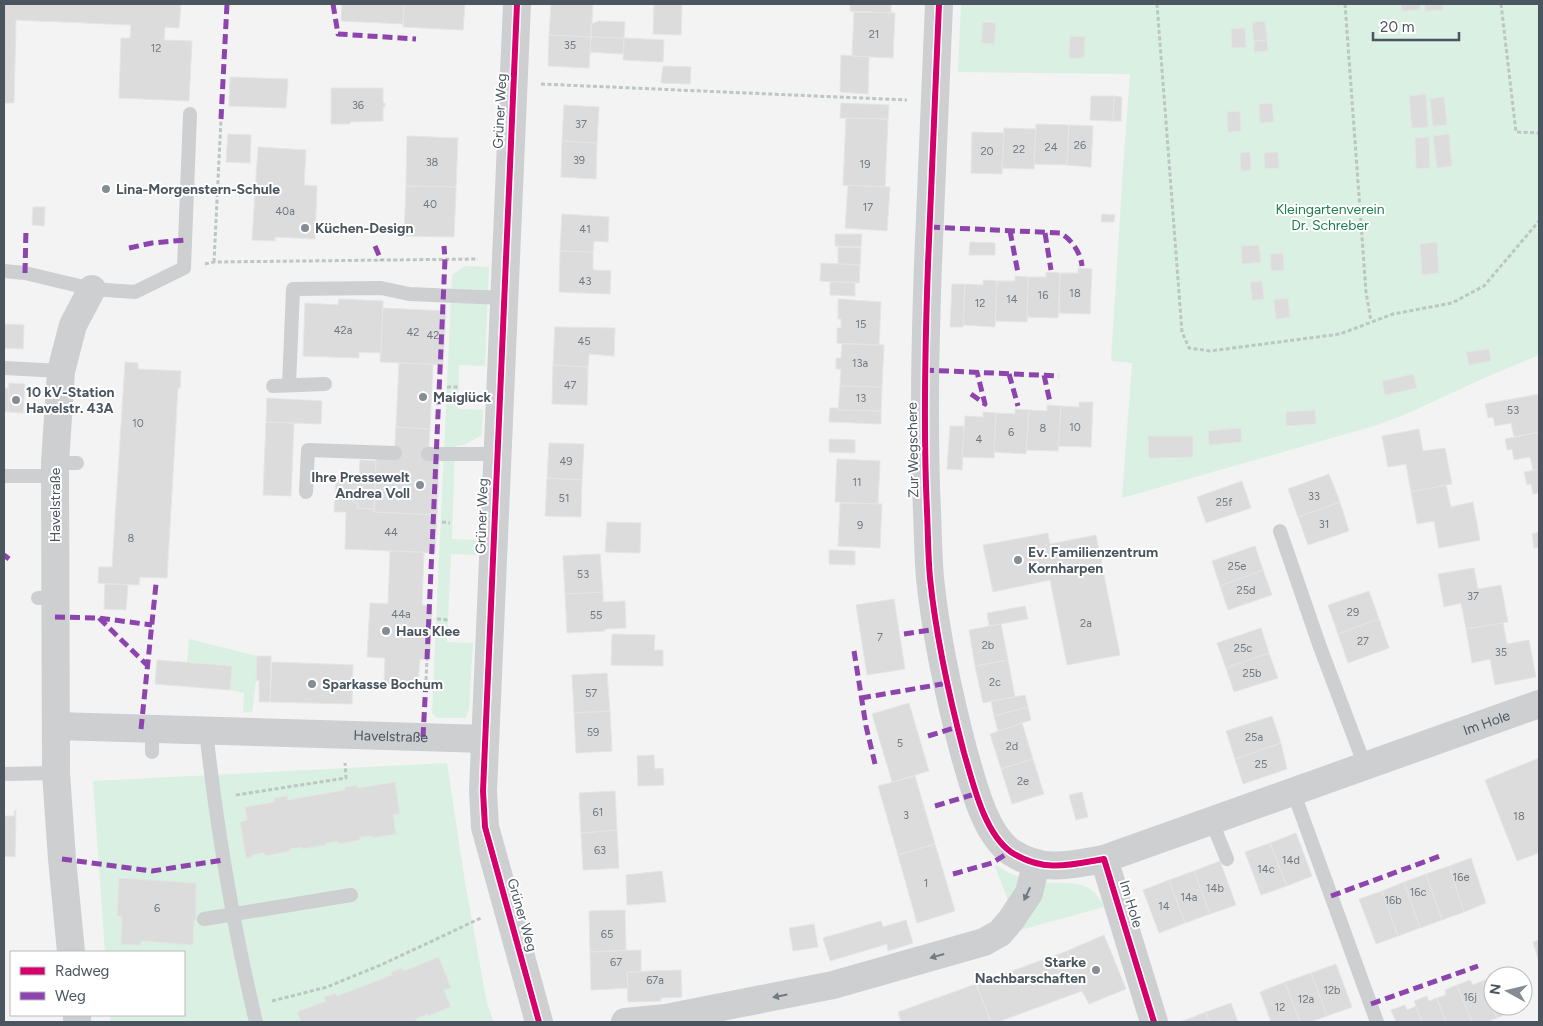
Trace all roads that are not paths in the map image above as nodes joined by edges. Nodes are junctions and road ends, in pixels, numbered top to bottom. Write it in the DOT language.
graph roads {
  1 [pos="516,4"];
  2 [pos="939,4"];
  3 [pos="190,114"];
  4 [pos="4,271"];
  5 [pos="92,289"];
  6 [pos="504,298"];
  7 [pos="4,368"];
  8 [pos="61,371"];
  9 [pos="325,384"];
  10 [pos="289,385"];
  11 [pos="273,386"];
  12 [pos="395,453"];
  13 [pos="428,454"];
  14 [pos="497,454"];
  15 [pos="63,467"];
  16 [pos="4,476"];
  17 [pos="306,492"];
  18 [pos="1280,531"];
  19 [pos="1539,704"];
  20 [pos="56,726"];
  21 [pos="206,731"];
  22 [pos="485,739"];
  23 [pos="1365,766"];
  24 [pos="56,773"];
  25 [pos="4,774"];
  26 [pos="1293,790"];
  27 [pos="1211,820"];
  28 [pos="1104,858"];
  29 [pos="1227,859"];
  30 [pos="1036,864"];
  31 [pos="350,895"];
  32 [pos="233,914"];
  33 [pos="204,919"];
  34 [pos="71,951"];
  35 [pos="256,1022"];
  36 [pos="539,1022"];
  37 [pos="626,1022"];
  38 [pos="1154,1022"];
  39 [pos="1377,1022"];
  1 -- 6 [label="street, Grüner Weg"];
  2 -- 30 [label="street, Zur Wegschere"];
  3 -- 5 [label="lane"];
  4 -- 5 [label="lane"];
  5 -- 8 [label="street, Havelstraße"];
  6 -- 10 [label="lane"];
  6 -- 14 [label="street, Grüner Weg"];
  7 -- 8 [label="lane"];
  8 -- 15 [label="street, Havelstraße"];
  9 -- 10 [label="lane"];
  10 -- 11 [label="lane"];
  12 -- 17 [label="lane"];
  13 -- 14 [label="lane"];
  14 -- 22 [label="street, Grüner Weg"];
  15 -- 16 [label="lane"];
  15 -- 20 [label="street, Havelstraße"];
  18 -- 23 [label="lane"];
  19 -- 23 [label="street, Im Hole"];
  20 -- 21 [label="street, Havelstraße"];
  20 -- 24 [label="street, Havelstraße"];
  21 -- 22 [label="street, Havelstraße"];
  21 -- 32 [label="lane"];
  22 -- 36 [label="street, Grüner Weg"];
  23 -- 26 [label="street, Im Hole"];
  24 -- 25 [label="lane"];
  24 -- 34 [label="street, Havelstraße"];
  26 -- 27 [label="street, Im Hole"];
  26 -- 39 [label="lane"];
  27 -- 28 [label="street, Im Hole"];
  27 -- 29 [label="lane"];
  28 -- 30 [label="street, Im Hole"];
  28 -- 38 [label="street, Im Hole"];
  30 -- 37 [label="street, one-way"];
  31 -- 32 [label="lane"];
  32 -- 33 [label="lane"];
  32 -- 35 [label="lane"];
}
